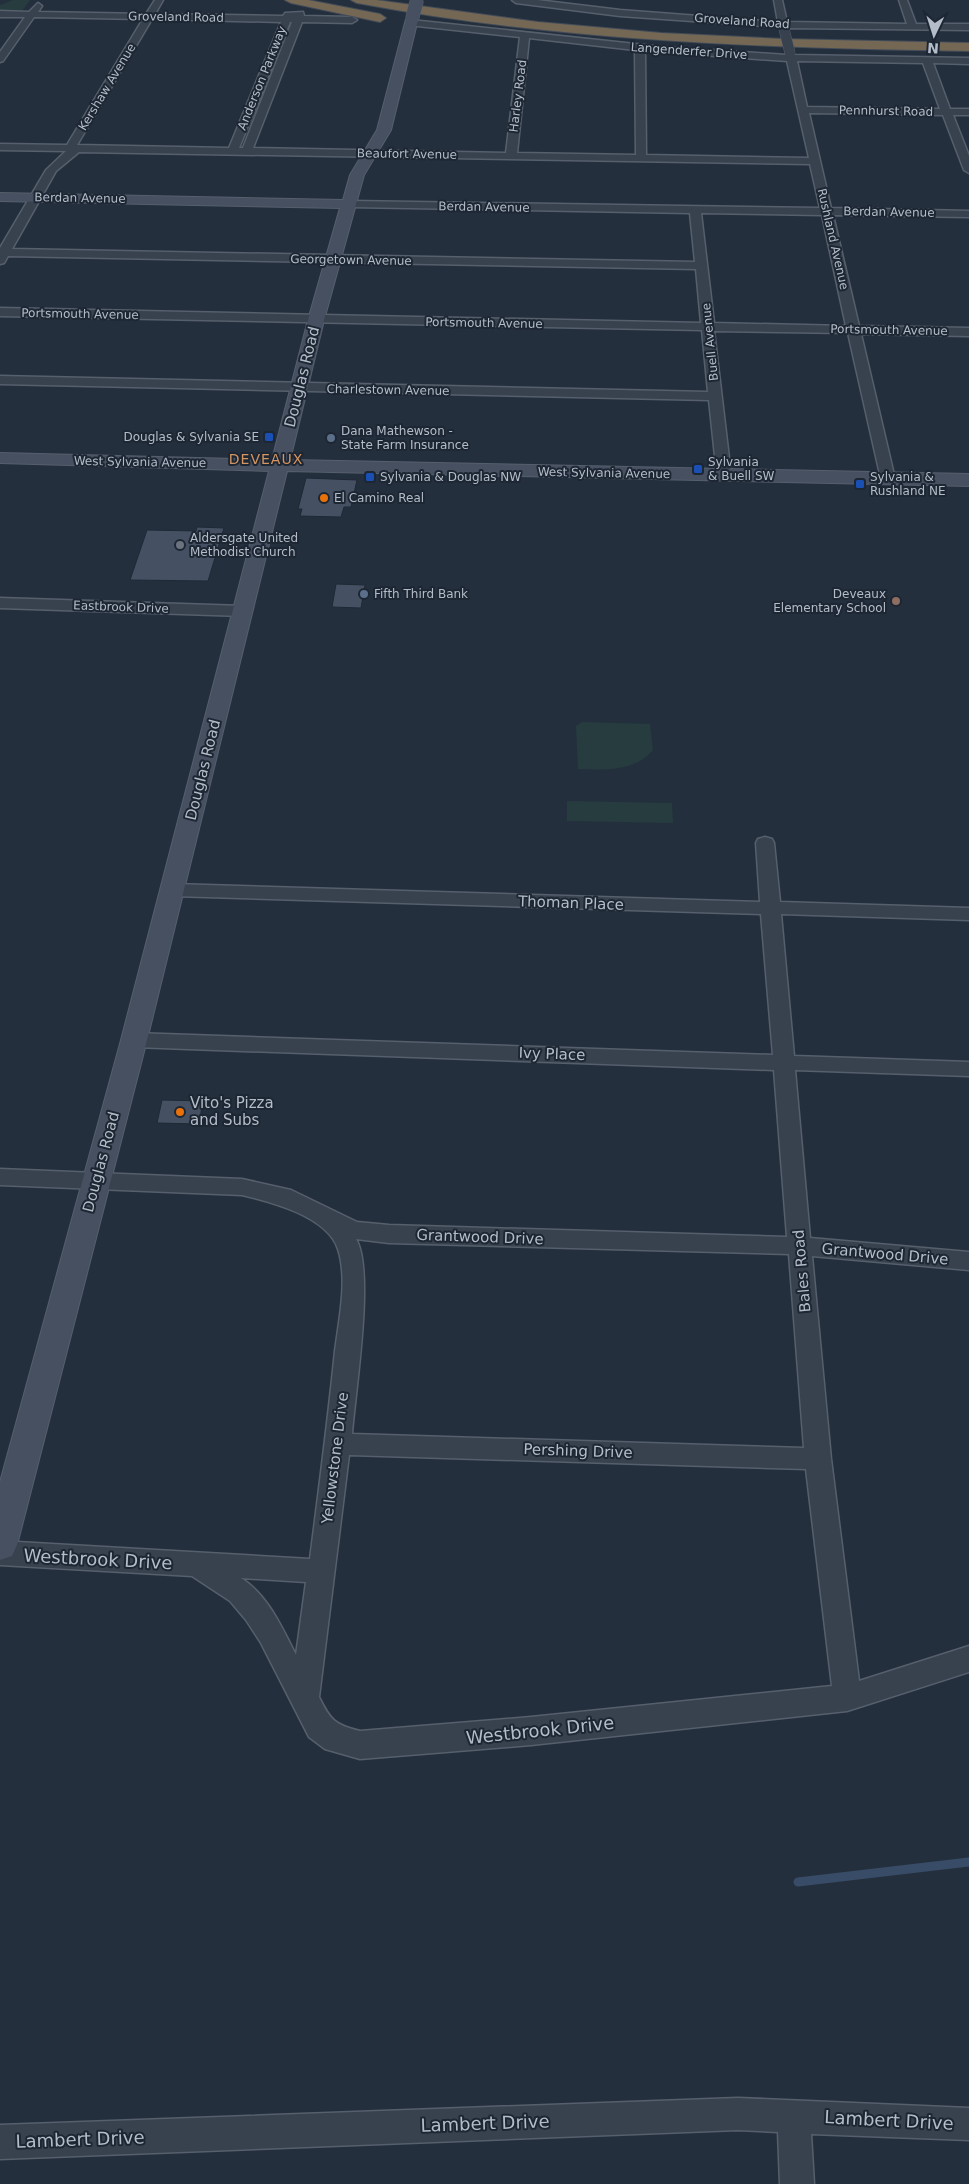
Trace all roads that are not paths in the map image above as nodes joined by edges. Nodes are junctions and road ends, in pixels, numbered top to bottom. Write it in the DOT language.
graph roads {
  1 [pos="32,0"];
  2 [pos="42,0"];
  3 [pos="159,0"];
  4 [pos="171,0"];
  5 [pos="291,0"];
  6 [pos="357,0"];
  7 [pos="405,0"];
  8 [pos="417,0"];
  9 [pos="516,0"];
  10 [pos="778,0"];
  11 [pos="903,0"];
  12 [pos="530,1"];
  13 [pos="0,14"];
  14 [pos="27,14"];
  15 [pos="150,16"];
  16 [pos="286,19"];
  17 [pos="299,19"];
  18 [pos="352,20"];
  19 [pos="159,21"];
  20 [pos="404,21"];
  21 [pos="784,27"];
  22 [pos="912,27"];
  23 [pos="969,28"];
  24 [pos="525,37"];
  25 [pos="969,40"];
  26 [pos="0,44"];
  27 [pos="969,47"];
  28 [pos="640,48"];
  29 [pos="654,49"];
  30 [pos="790,55"];
  31 [pos="0,58"];
  32 [pos="654,61"];
  33 [pos="927,61"];
  34 [pos="969,61"];
  35 [pos="803,110"];
  36 [pos="947,112"];
  37 [pos="969,112"];
  38 [pos="654,146"];
  39 [pos="0,147"];
  40 [pos="80,147"];
  41 [pos="233,150"];
  42 [pos="247,151"];
  43 [pos="370,153"];
  44 [pos="512,156"];
  45 [pos="641,158"];
  46 [pos="654,158"];
  47 [pos="815,161"];
  48 [pos="969,170"];
  49 [pos="0,196"];
  50 [pos="36,197"];
  51 [pos="350,204"];
  52 [pos="695,210"];
  53 [pos="826,211"];
  54 [pos="969,214"];
  55 [pos="2,255"];
  56 [pos="334,259"];
  57 [pos="702,266"];
  58 [pos="0,312"];
  59 [pos="316,320"];
  60 [pos="708,328"];
  61 [pos="854,330"];
  62 [pos="969,332"];
  63 [pos="0,380"];
  64 [pos="300,388"];
  65 [pos="716,396"];
  66 [pos="0,458"];
  67 [pos="280,465"];
  68 [pos="724,475"];
  69 [pos="888,479"];
  70 [pos="969,480"];
  71 [pos="0,604"];
  72 [pos="32,604"];
  73 [pos="243,611"];
  74 [pos="0,617"];
  75 [pos="765,843"];
  76 [pos="173,890"];
  77 [pos="771,909"];
  78 [pos="969,914"];
  79 [pos="134,1040"];
  80 [pos="783,1062"];
  81 [pos="969,1069"];
  82 [pos="0,1177"];
  83 [pos="96,1180"];
  84 [pos="331,1221"];
  85 [pos="800,1246"];
  86 [pos="969,1261"];
  87 [pos="338,1444"];
  88 [pos="818,1458"];
  89 [pos="0,1545"];
  90 [pos="0,1553"];
  91 [pos="196,1564"];
  92 [pos="320,1571"];
  93 [pos="969,1659"];
  94 [pos="847,1698"];
  95 [pos="304,1701"];
  96 [pos="794,2116"];
  97 [pos="969,2124"];
  98 [pos="0,2142"];
  99 [pos="797,2184"];
  1 -- 14 [label="street"];
  2 -- 14 [label="street"];
  3 -- 15 [label="street, Kershaw Avenue"];
  4 -- 19 [label="street"];
  5 -- 20 [label="highway"];
  6 -- 27 [label="highway"];
  7 -- 25 [label="highway"];
  8 -- 20 [label="street, Douglas Road, bridge"];
  9 -- 12 [label="street, Groveland Road"];
  10 -- 21 [label="street, Rushland Avenue"];
  11 -- 22 [label="street"];
  12 -- 21 [label="street, Groveland Road"];
  13 -- 14 [label="street, Groveland Road"];
  14 -- 15 [label="street, Groveland Road"];
  14 -- 26 [label="street"];
  14 -- 31 [label="street"];
  15 -- 19 [label="street, Groveland Road"];
  15 -- 40 [label="street, Kershaw Avenue"];
  16 -- 17 [label="street, Anderson Parkway"];
  16 -- 19 [label="street, Groveland Road"];
  16 -- 41 [label="street, Anderson Parkway"];
  17 -- 18 [label="street"];
  17 -- 42 [label="street, Anderson Parkway"];
  20 -- 24 [label="street, Langenderfer Drive"];
  20 -- 43 [label="street, Douglas Road"];
  21 -- 22 [label="street, Groveland Road"];
  21 -- 30 [label="street, Rushland Avenue, bridge"];
  22 -- 23 [label="street, Groveland Road"];
  24 -- 28 [label="street, Langenderfer Drive"];
  24 -- 44 [label="street, Harley Road"];
  28 -- 29 [label="street, Langenderfer Drive"];
  28 -- 45 [label="street"];
  29 -- 30 [label="street, Langenderfer Drive"];
  29 -- 32 [label="street"];
  30 -- 33 [label="street, Langenderfer Drive"];
  30 -- 35 [label="street, Rushland Avenue"];
  33 -- 34 [label="street, Langenderfer Drive"];
  33 -- 36 [label="street"];
  35 -- 36 [label="street, Pennhurst Road"];
  35 -- 47 [label="street, Rushland Avenue"];
  36 -- 37 [label="street, Pennhurst Road"];
  36 -- 48 [label="street"];
  38 -- 46 [label="street"];
  39 -- 40 [label="street, Beaufort Avenue"];
  40 -- 41 [label="street, Beaufort Avenue"];
  40 -- 50 [label="street, Kershaw Avenue"];
  41 -- 42 [label="street, Beaufort Avenue"];
  42 -- 43 [label="street, Beaufort Avenue"];
  43 -- 44 [label="street, Beaufort Avenue"];
  43 -- 51 [label="street, Douglas Road"];
  44 -- 45 [label="street, Beaufort Avenue"];
  45 -- 46 [label="street, Beaufort Avenue"];
  46 -- 47 [label="street, Beaufort Avenue"];
  47 -- 53 [label="street, Rushland Avenue"];
  49 -- 50 [label="street, Berdan Avenue"];
  50 -- 51 [label="street, Berdan Avenue"];
  50 -- 55 [label="street, Kershaw Avenue"];
  51 -- 52 [label="street, Berdan Avenue"];
  51 -- 56 [label="street, Douglas Road"];
  52 -- 53 [label="street, Berdan Avenue"];
  52 -- 57 [label="street, Buell Avenue"];
  53 -- 54 [label="street, Berdan Avenue"];
  53 -- 61 [label="street, Rushland Avenue"];
  55 -- 56 [label="street, Georgetown Avenue"];
  56 -- 57 [label="street, Georgetown Avenue"];
  56 -- 59 [label="street, Douglas Road"];
  57 -- 60 [label="street, Buell Avenue"];
  58 -- 59 [label="street, Portsmouth Avenue"];
  59 -- 60 [label="street, Portsmouth Avenue"];
  59 -- 64 [label="street, Douglas Road"];
  60 -- 61 [label="street, Portsmouth Avenue"];
  60 -- 65 [label="street, Buell Avenue"];
  61 -- 62 [label="street, Portsmouth Avenue"];
  61 -- 69 [label="street, Rushland Avenue"];
  63 -- 64 [label="street, Charlestown Avenue"];
  64 -- 65 [label="street, Charlestown Avenue"];
  64 -- 67 [label="street, Douglas Road"];
  65 -- 68 [label="street, Buell Avenue"];
  66 -- 67 [label="street, West Sylvania Avenue"];
  67 -- 68 [label="street, West Sylvania Avenue"];
  67 -- 73 [label="street, Douglas Road"];
  68 -- 69 [label="street, West Sylvania Avenue"];
  69 -- 70 [label="street, West Sylvania Avenue"];
  71 -- 72 [label="street, Eastbrook Drive"];
  72 -- 73 [label="street, Eastbrook Drive"];
  72 -- 74 [label="street"];
  73 -- 76 [label="street, Douglas Road"];
  75 -- 77 [label="street, Bales Road"];
  76 -- 77 [label="street, Thoman Place"];
  76 -- 79 [label="street, Douglas Road"];
  77 -- 78 [label="street, Thoman Place"];
  77 -- 80 [label="street, Bales Road"];
  79 -- 80 [label="street, Ivy Place"];
  79 -- 83 [label="street, Douglas Road"];
  80 -- 81 [label="street, Ivy Place"];
  80 -- 85 [label="street, Bales Road"];
  82 -- 83 [label="street, Grantwood Drive"];
  83 -- 84 [label="street, Grantwood Drive"];
  83 -- 89 [label="street, Douglas Road"];
  84 -- 85 [label="street, Grantwood Drive"];
  84 -- 87 [label="street, Yellowstone Drive"];
  85 -- 86 [label="street, Grantwood Drive"];
  85 -- 88 [label="street, Bales Road"];
  87 -- 88 [label="street, Pershing Drive"];
  87 -- 92 [label="street, Yellowstone Drive"];
  88 -- 94 [label="street, Bales Road"];
  90 -- 91 [label="street, Westbrook Drive"];
  91 -- 92 [label="street, Westbrook Drive"];
  91 -- 95 [label="street, Westbrook Drive"];
  92 -- 95 [label="street, Yellowstone Drive"];
  93 -- 94 [label="street, Westbrook Drive"];
  94 -- 95 [label="street, Westbrook Drive"];
  96 -- 97 [label="street, Lambert Drive"];
  96 -- 98 [label="street, Lambert Drive"];
  96 -- 99 [label="street"];
}
